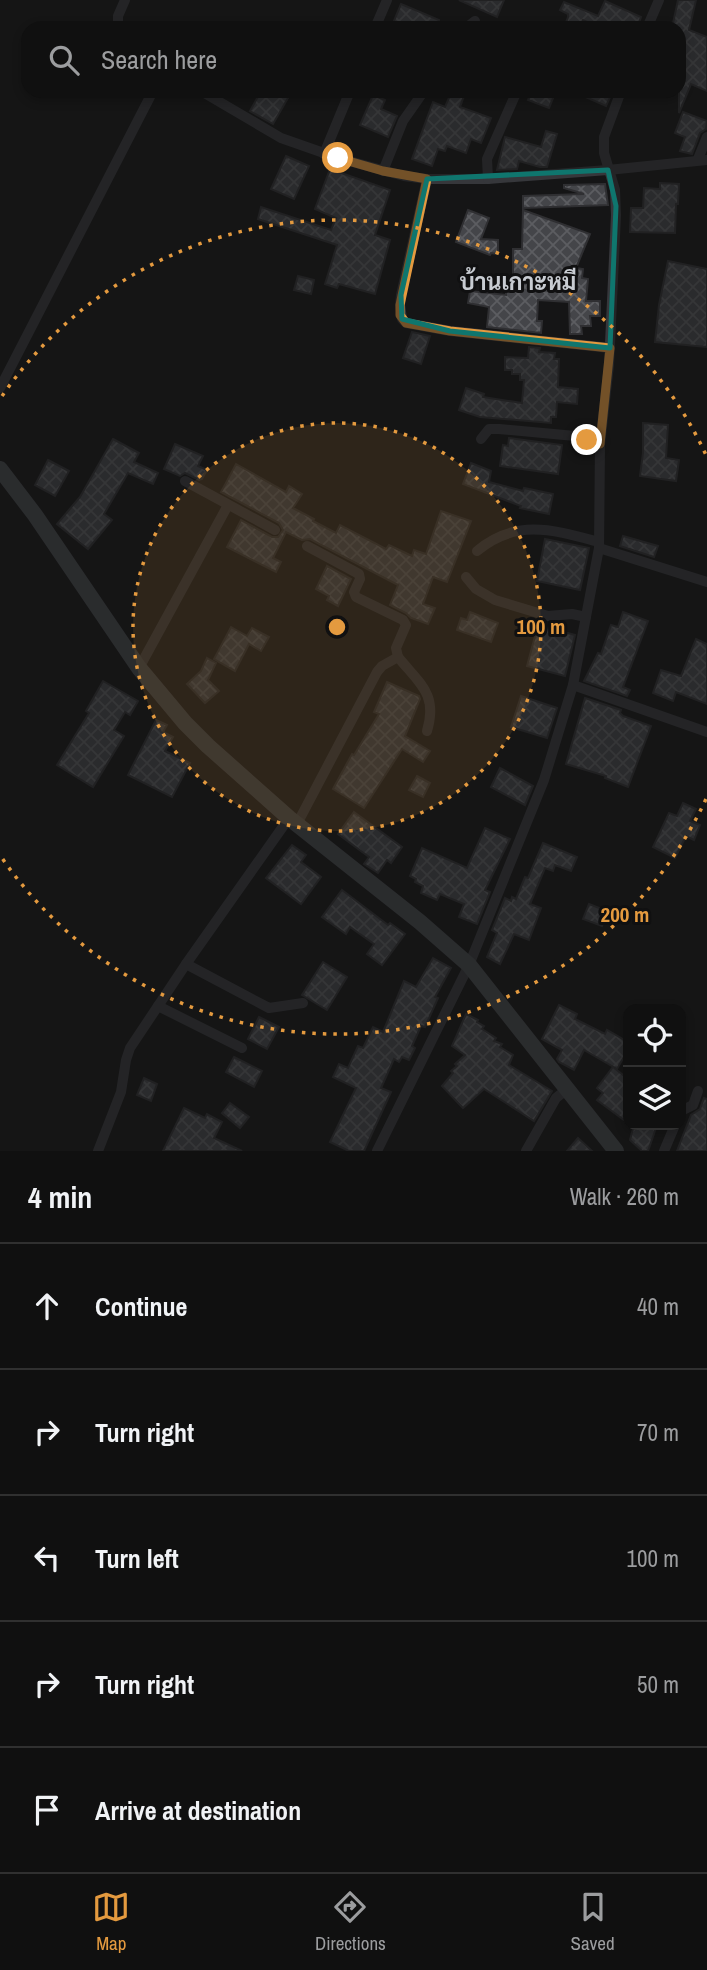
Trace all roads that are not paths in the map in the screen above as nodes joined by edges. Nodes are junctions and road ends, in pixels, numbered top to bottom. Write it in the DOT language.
graph roads {
  1 [pos="125,0"];
  2 [pos="387,0"];
  3 [pos="659,0"];
  4 [pos="118,21"];
  5 [pos="378,21"];
  6 [pos="650,21"];
  7 [pos="149,98"];
  8 [pos="213,98"];
  9 [pos="346,98"];
  10 [pos="419,98"];
  11 [pos="514,98"];
  12 [pos="618,98"];
  13 [pos="707,137"];
  14 [pos="324,154"];
  15 [pos="702,160"];
  16 [pos="608,170"];
  17 [pos="383,171"];
  18 [pos="427,179"];
  19 [pos="488,179"];
  20 [pos="610,348"];
  21 [pos="0,388"];
  22 [pos="481,439"];
  23 [pos="600,444"];
  24 [pos="0,469"];
  25 [pos="184,481"];
  26 [pos="228,505"];
  27 [pos="275,530"];
  28 [pos="599,545"];
  29 [pos="307,547"];
  30 [pos="477,551"];
  31 [pos="466,577"];
  32 [pos="707,582"];
  33 [pos="586,617"];
  34 [pos="398,657"];
  35 [pos="139,668"];
  36 [pos="573,685"];
  37 [pos="427,731"];
  38 [pos="707,732"];
  39 [pos="293,821"];
  40 [pos="186,964"];
  41 [pos="469,965"];
  42 [pos="303,1003"];
  43 [pos="158,1006"];
  44 [pos="242,1048"];
  45 [pos="566,1090"];
  46 [pos="698,1091"];
  47 [pos="686,1108"];
  48 [pos="673,1130"];
  49 [pos="609,1148"];
  50 [pos="98,1151"];
  51 [pos="377,1151"];
  52 [pos="526,1151"];
  53 [pos="664,1151"];
  1 -- 4 [label="street"];
  2 -- 5 [label="street"];
  3 -- 6 [label="street"];
  7 -- 21 [label="street"];
  8 -- 14 [label="street"];
  9 -- 14 [label="street"];
  10 -- 17 [label="street"];
  11 -- 19 [label="street"];
  12 -- 16 [label="street"];
  13 -- 15 [label="street"];
  14 -- 17 [label="street"];
  15 -- 16 [label="street"];
  16 -- 19 [label="street"];
  16 -- 20 [label="street"];
  17 -- 18 [label="street"];
  18 -- 19 [label="street"];
  18 -- 20 [label="street"];
  20 -- 23 [label="street"];
  22 -- 23 [label="street"];
  23 -- 28 [label="street"];
  24 -- 35 [label="street"];
  25 -- 26 [label="street"];
  26 -- 27 [label="street"];
  26 -- 35 [label="street"];
  28 -- 30 [label="street"];
  28 -- 32 [label="street"];
  28 -- 33 [label="street"];
  29 -- 34 [label="street"];
  31 -- 33 [label="street"];
  33 -- 36 [label="street"];
  34 -- 37 [label="street"];
  34 -- 39 [label="street"];
  35 -- 39 [label="street"];
  36 -- 38 [label="street"];
  36 -- 41 [label="street"];
  39 -- 40 [label="street"];
  39 -- 41 [label="street"];
  40 -- 42 [label="street"];
  40 -- 43 [label="street"];
  41 -- 45 [label="street"];
  41 -- 51 [label="street"];
  43 -- 44 [label="street"];
  43 -- 50 [label="street"];
  45 -- 49 [label="street"];
  45 -- 52 [label="street"];
  46 -- 47 [label="street"];
  48 -- 53 [label="street"];
}
